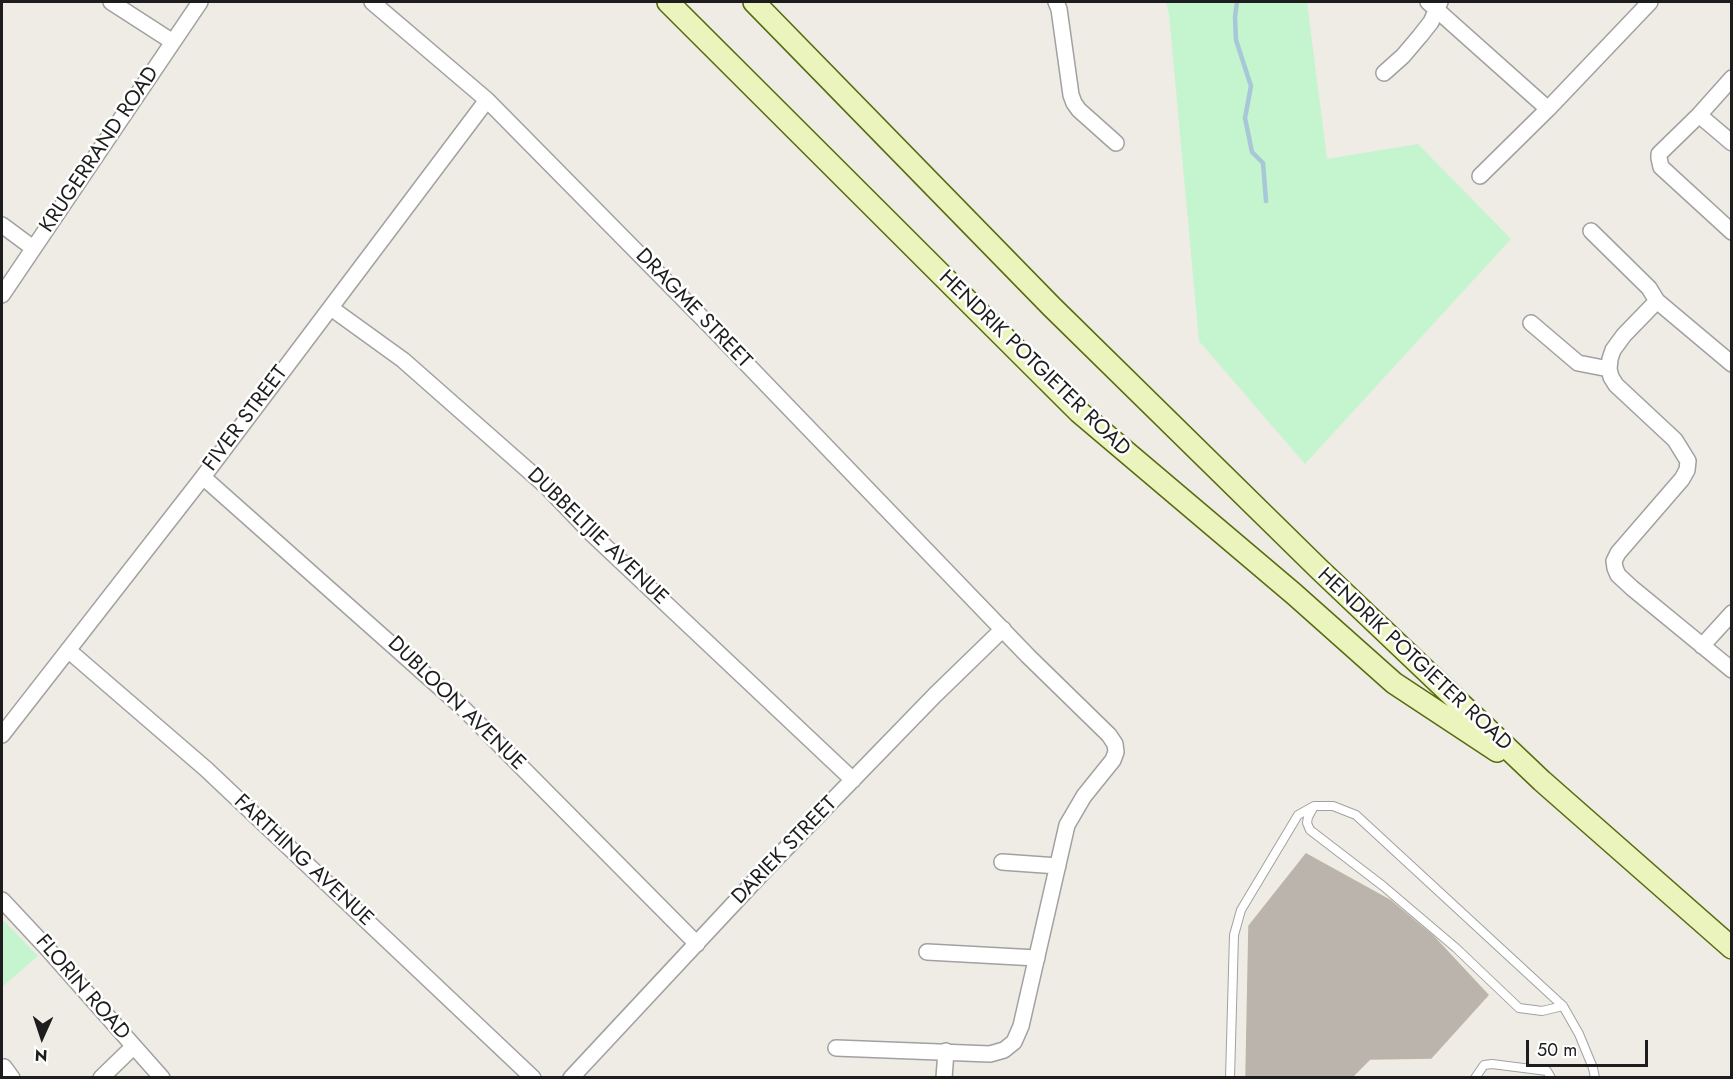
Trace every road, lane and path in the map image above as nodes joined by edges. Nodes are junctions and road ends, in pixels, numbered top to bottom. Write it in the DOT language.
graph roads {
  1 [pos="111,2"];
  2 [pos="201,2"];
  3 [pos="372,2"];
  4 [pos="668,2"];
  5 [pos="754,2"];
  6 [pos="1056,2"];
  7 [pos="1650,2"];
  8 [pos="1435,4"];
  9 [pos="172,42"];
  10 [pos="1384,74"];
  11 [pos="1731,78"];
  12 [pos="487,100"];
  13 [pos="1548,109"];
  14 [pos="1699,115"];
  15 [pos="1116,143"];
  16 [pos="1731,143"];
  17 [pos="1480,176"];
  18 [pos="2,225"];
  19 [pos="1591,231"];
  20 [pos="1731,232"];
  21 [pos="33,248"];
  22 [pos="2,295"];
  23 [pos="1657,301"];
  24 [pos="331,308"];
  25 [pos="1531,323"];
  26 [pos="1731,364"];
  27 [pos="1609,369"];
  28 [pos="203,477"];
  29 [pos="1731,613"];
  30 [pos="1003,629"];
  31 [pos="1702,646"];
  32 [pos="68,650"];
  33 [pos="1731,670"];
  34 [pos="2,735"];
  35 [pos="853,780"];
  36 [pos="1542,781"];
  37 [pos="1314,806"];
  38 [pos="1002,862"];
  39 [pos="1058,866"];
  40 [pos="2,900"];
  41 [pos="697,944"];
  42 [pos="1731,948"];
  43 [pos="927,952"];
  44 [pos="1037,958"];
  45 [pos="1563,1006"];
  46 [pos="134,1047"];
  47 [pos="836,1048"];
  48 [pos="946,1051"];
  49 [pos="1593,1068"];
  50 [pos="101,1077"];
  51 [pos="162,1077"];
  52 [pos="532,1077"];
  53 [pos="571,1077"];
  54 [pos="944,1077"];
  55 [pos="1230,1077"];
  56 [pos="1476,1077"];
  57 [pos="1551,1077"];
  58 [pos="1595,1077"];
  59 [pos="1603,1077"];
  1 -- 9 [label="street"];
  2 -- 9 [label="street, KRUGERRAND ROAD"];
  3 -- 12 [label="street, DRAGME STREET"];
  4 -- 36 [label="main road, HENDRIK POTGIETER ROAD"];
  5 -- 36 [label="main road, HENDRIK POTGIETER ROAD"];
  6 -- 15 [label="street"];
  7 -- 13 [label="street"];
  8 -- 10 [label="street"];
  8 -- 13 [label="street"];
  9 -- 21 [label="street, KRUGERRAND ROAD"];
  11 -- 14 [label="street"];
  12 -- 24 [label="street, FIVER STREET"];
  12 -- 30 [label="street, DRAGME STREET"];
  13 -- 17 [label="street"];
  14 -- 16 [label="street"];
  14 -- 20 [label="street"];
  18 -- 21 [label="street"];
  19 -- 23 [label="street"];
  21 -- 22 [label="street, KRUGERRAND ROAD"];
  23 -- 26 [label="street"];
  23 -- 27 [label="street"];
  24 -- 28 [label="street, FIVER STREET"];
  24 -- 35 [label="street, DUBBELTJIE AVENUE"];
  25 -- 27 [label="street"];
  27 -- 31 [label="street"];
  28 -- 32 [label="street, FIVER STREET"];
  28 -- 41 [label="street, DUBLOON AVENUE"];
  29 -- 31 [label="street"];
  30 -- 35 [label="street, DARIEK STREET"];
  30 -- 39 [label="street, DRAGME STREET"];
  31 -- 33 [label="street"];
  32 -- 34 [label="street, FIVER STREET"];
  32 -- 52 [label="street, FARTHING AVENUE"];
  35 -- 41 [label="street, DARIEK STREET"];
  36 -- 42 [label="main road, HENDRIK POTGIETER ROAD"];
  37 -- 45 [label="lane"];
  37 -- 45 [label="lane"];
  37 -- 55 [label="lane"];
  38 -- 39 [label="street"];
  39 -- 44 [label="street"];
  40 -- 46 [label="street, FLORIN ROAD"];
  41 -- 53 [label="street, DARIEK STREET"];
  43 -- 44 [label="street"];
  44 -- 48 [label="street"];
  45 -- 49 [label="lane"];
  46 -- 50 [label="street"];
  46 -- 51 [label="street, FLORIN ROAD"];
  47 -- 48 [label="street"];
  48 -- 54 [label="street"];
  49 -- 58 [label="lane"];
  49 -- 59 [label="lane"];
  56 -- 57 [label="lane"];
}
